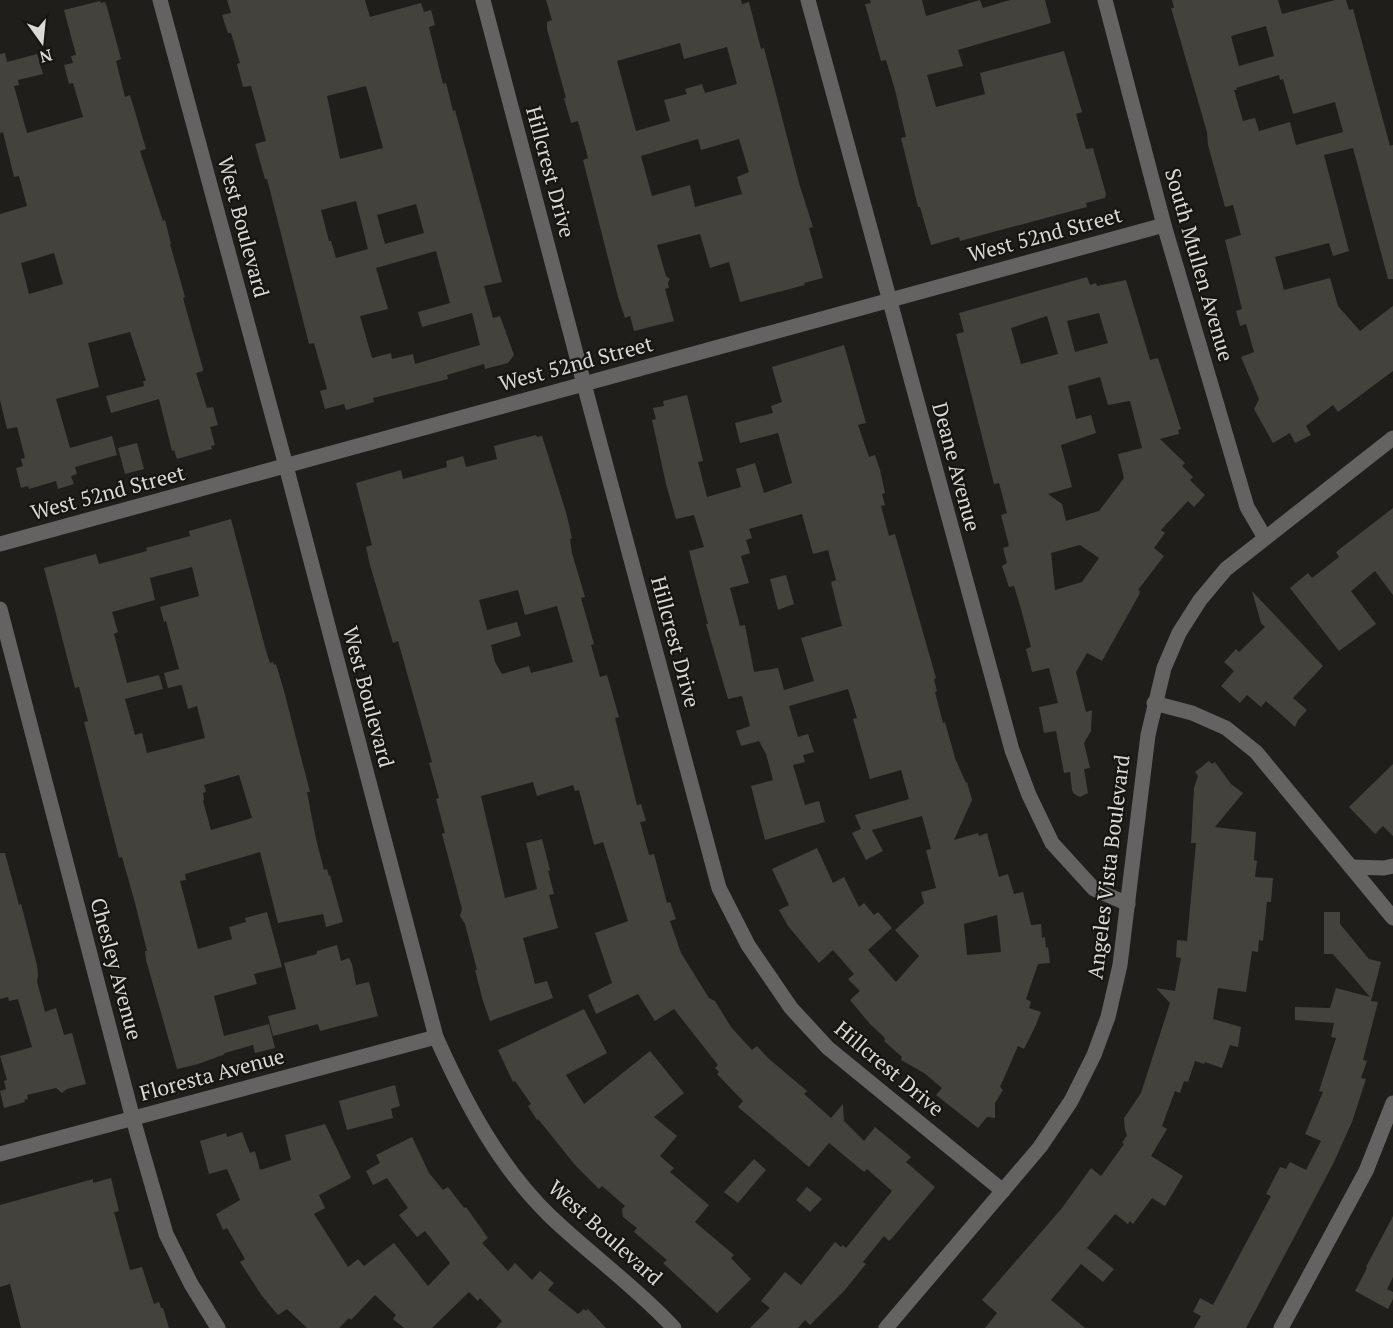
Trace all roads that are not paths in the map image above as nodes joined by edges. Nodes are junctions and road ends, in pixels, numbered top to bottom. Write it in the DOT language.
graph roads {
  1 [pos="160,0"];
  2 [pos="483,0"];
  3 [pos="808,0"];
  4 [pos="1105,0"];
  5 [pos="1164,225"];
  6 [pos="888,300"];
  7 [pos="584,384"];
  8 [pos="1393,438"];
  9 [pos="286,466"];
  10 [pos="1265,538"];
  11 [pos="0,544"];
  12 [pos="0,609"];
  13 [pos="1154,703"];
  14 [pos="1393,866"];
  15 [pos="1351,867"];
  16 [pos="1128,904"];
  17 [pos="1393,918"];
  18 [pos="436,1037"];
  19 [pos="1393,1103"];
  20 [pos="133,1119"];
  21 [pos="0,1154"];
  22 [pos="1003,1191"];
  23 [pos="218,1328"];
  24 [pos="674,1328"];
  25 [pos="886,1328"];
  26 [pos="1281,1328"];
  1 -- 9 [label="street, West Boulevard"];
  2 -- 7 [label="street, Hillcrest Drive"];
  3 -- 6 [label="street, Deane Avenue"];
  4 -- 5 [label="street, South Mullen Avenue"];
  5 -- 6 [label="street, West 52nd Street"];
  5 -- 10 [label="street, South Mullen Avenue"];
  6 -- 7 [label="street, West 52nd Street"];
  6 -- 16 [label="street, Deane Avenue"];
  7 -- 9 [label="street, West 52nd Street"];
  7 -- 22 [label="street, Hillcrest Drive"];
  8 -- 10 [label="street, Angeles Vista Boulevard"];
  9 -- 11 [label="street, West 52nd Street"];
  9 -- 18 [label="street, West Boulevard"];
  10 -- 13 [label="street, Angeles Vista Boulevard"];
  12 -- 20 [label="street, Chesley Avenue"];
  13 -- 15 [label="street"];
  13 -- 16 [label="street, Angeles Vista Boulevard"];
  14 -- 15 [label="street"];
  15 -- 17 [label="street"];
  16 -- 22 [label="street, Angeles Vista Boulevard"];
  18 -- 20 [label="street, Floresta Avenue"];
  18 -- 24 [label="street, West Boulevard"];
  19 -- 26 [label="street"];
  20 -- 21 [label="street, Floresta Avenue"];
  20 -- 23 [label="street, Chesley Avenue"];
  22 -- 25 [label="street, Angeles Vista Boulevard"];
}
